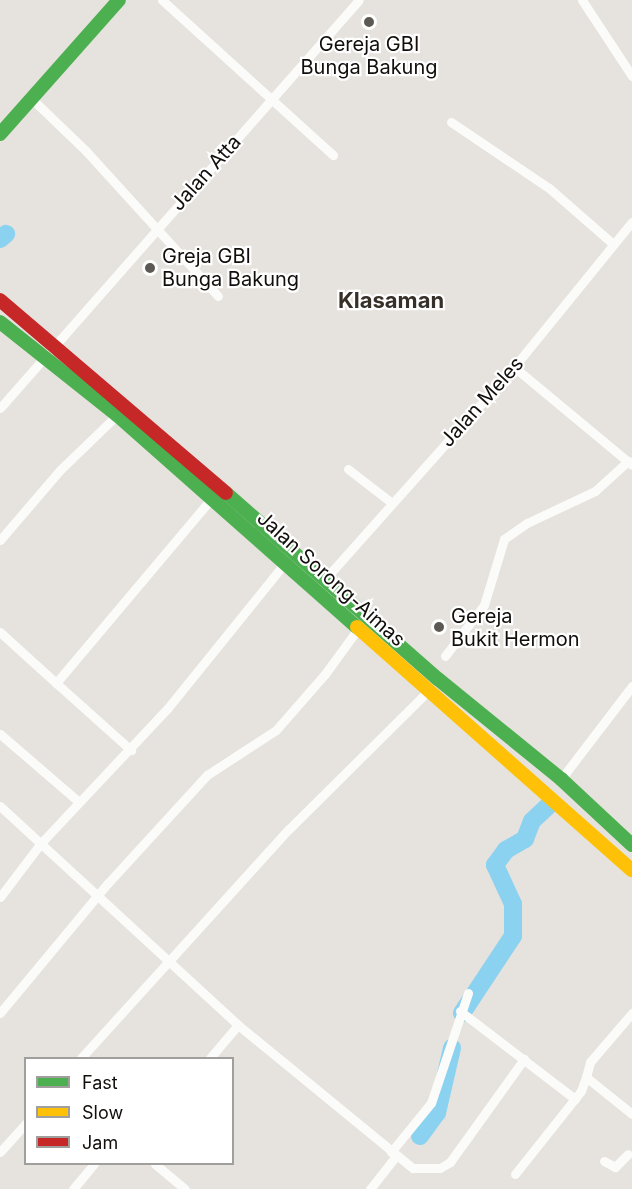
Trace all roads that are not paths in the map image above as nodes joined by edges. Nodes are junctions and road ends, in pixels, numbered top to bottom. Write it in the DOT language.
graph roads {
  1 [pos="119,0"];
  2 [pos="162,0"];
  3 [pos="359,0"];
  4 [pos="582,0"];
  5 [pos="632,76"];
  6 [pos="32,99"];
  7 [pos="271,99"];
  8 [pos="451,122"];
  9 [pos="0,134"];
  10 [pos="333,155"];
  11 [pos="632,222"];
  12 [pos="156,229"];
  13 [pos="613,244"];
  14 [pos="218,296"];
  15 [pos="0,300"];
  16 [pos="0,322"];
  17 [pos="52,345"];
  18 [pos="42,357"];
  19 [pos="514,367"];
  20 [pos="0,408"];
  21 [pos="117,415"];
  22 [pos="630,463"];
  23 [pos="348,469"];
  24 [pos="211,499"];
  25 [pos="392,504"];
  26 [pos="0,540"];
  27 [pos="284,564"];
  28 [pos="326,578"];
  29 [pos="357,630"];
  30 [pos="0,632"];
  31 [pos="445,656"];
  32 [pos="438,679"];
  33 [pos="56,683"];
  34 [pos="632,686"];
  35 [pos="428,692"];
  36 [pos="0,734"];
  37 [pos="131,750"];
  38 [pos="561,778"];
  39 [pos="79,802"];
  40 [pos="0,806"];
  41 [pos="41,843"];
  42 [pos="632,845"];
  43 [pos="632,870"];
  44 [pos="98,894"];
  45 [pos="0,897"];
  46 [pos="168,958"];
  47 [pos="468,993"];
  48 [pos="0,1013"];
  49 [pos="464,1013"];
  50 [pos="632,1013"];
  51 [pos="238,1025"];
  52 [pos="83,1057"];
  53 [pos="212,1057"];
  54 [pos="524,1059"];
  55 [pos="586,1077"];
  56 [pos="574,1099"];
  57 [pos="632,1114"];
  58 [pos="24,1125"];
  59 [pos="0,1152"];
  60 [pos="631,1153"];
  61 [pos="393,1154"];
  62 [pos="604,1161"];
  63 [pos="93,1165"];
  64 [pos="156,1165"];
  65 [pos="515,1174"];
  66 [pos="173,1185"];
  67 [pos="73,1189"];
  68 [pos="185,1189"];
  69 [pos="370,1189"];
  1 -- 6 [label="highway"];
  2 -- 7 [label="street"];
  3 -- 7 [label="street, Jalan Atta"];
  4 -- 5 [label="street"];
  6 -- 9 [label="highway"];
  6 -- 12 [label="street"];
  7 -- 10 [label="street"];
  7 -- 12 [label="street, Jalan Atta"];
  8 -- 13 [label="street"];
  11 -- 13 [label="street, Jalan Meles"];
  12 -- 14 [label="street"];
  12 -- 17 [label="street, Jalan Atta"];
  13 -- 19 [label="street, Jalan Meles"];
  15 -- 17 [label="highway, Jalan Sorong-Aimas"];
  16 -- 18 [label="highway, Jalan Sorong-Aimas"];
  17 -- 18 [label="street, Jalan Atta"];
  17 -- 28 [label="highway, Jalan Sorong-Aimas"];
  18 -- 20 [label="street, Jalan Atta"];
  18 -- 21 [label="highway, Jalan Sorong-Aimas"];
  19 -- 22 [label="street"];
  19 -- 25 [label="street, Jalan Meles"];
  21 -- 24 [label="highway, Jalan Sorong-Aimas"];
  21 -- 26 [label="street"];
  22 -- 31 [label="street"];
  23 -- 25 [label="street"];
  24 -- 27 [label="highway, Jalan Sorong-Aimas"];
  24 -- 33 [label="street"];
  25 -- 28 [label="street, Jalan Meles"];
  27 -- 29 [label="highway, Jalan Sorong-Aimas"];
  27 -- 37 [label="street"];
  28 -- 32 [label="highway, Jalan Sorong-Aimas"];
  29 -- 35 [label="highway, Jalan Sorong-Aimas"];
  29 -- 44 [label="street"];
  30 -- 33 [label="street"];
  32 -- 35 [label="street"];
  32 -- 38 [label="highway, Jalan Sorong-Aimas"];
  33 -- 37 [label="street"];
  34 -- 38 [label="street"];
  35 -- 43 [label="highway, Jalan Sorong-Aimas"];
  35 -- 46 [label="street"];
  36 -- 39 [label="street"];
  37 -- 39 [label="street"];
  38 -- 42 [label="highway, Jalan Sorong-Aimas"];
  39 -- 41 [label="street"];
  40 -- 41 [label="street"];
  41 -- 44 [label="street"];
  41 -- 45 [label="street"];
  44 -- 46 [label="street"];
  44 -- 48 [label="street"];
  46 -- 51 [label="street"];
  46 -- 52 [label="street"];
  47 -- 49 [label="street"];
  49 -- 54 [label="street"];
  49 -- 61 [label="street"];
  50 -- 55 [label="street"];
  51 -- 53 [label="street"];
  51 -- 61 [label="street"];
  54 -- 56 [label="street"];
  54 -- 61 [label="street"];
  55 -- 56 [label="street"];
  55 -- 57 [label="street"];
  56 -- 65 [label="street"];
  58 -- 59 [label="street"];
  60 -- 62 [label="street"];
  61 -- 69 [label="street"];
  63 -- 67 [label="street"];
  64 -- 66 [label="street"];
  66 -- 68 [label="street"];
}
